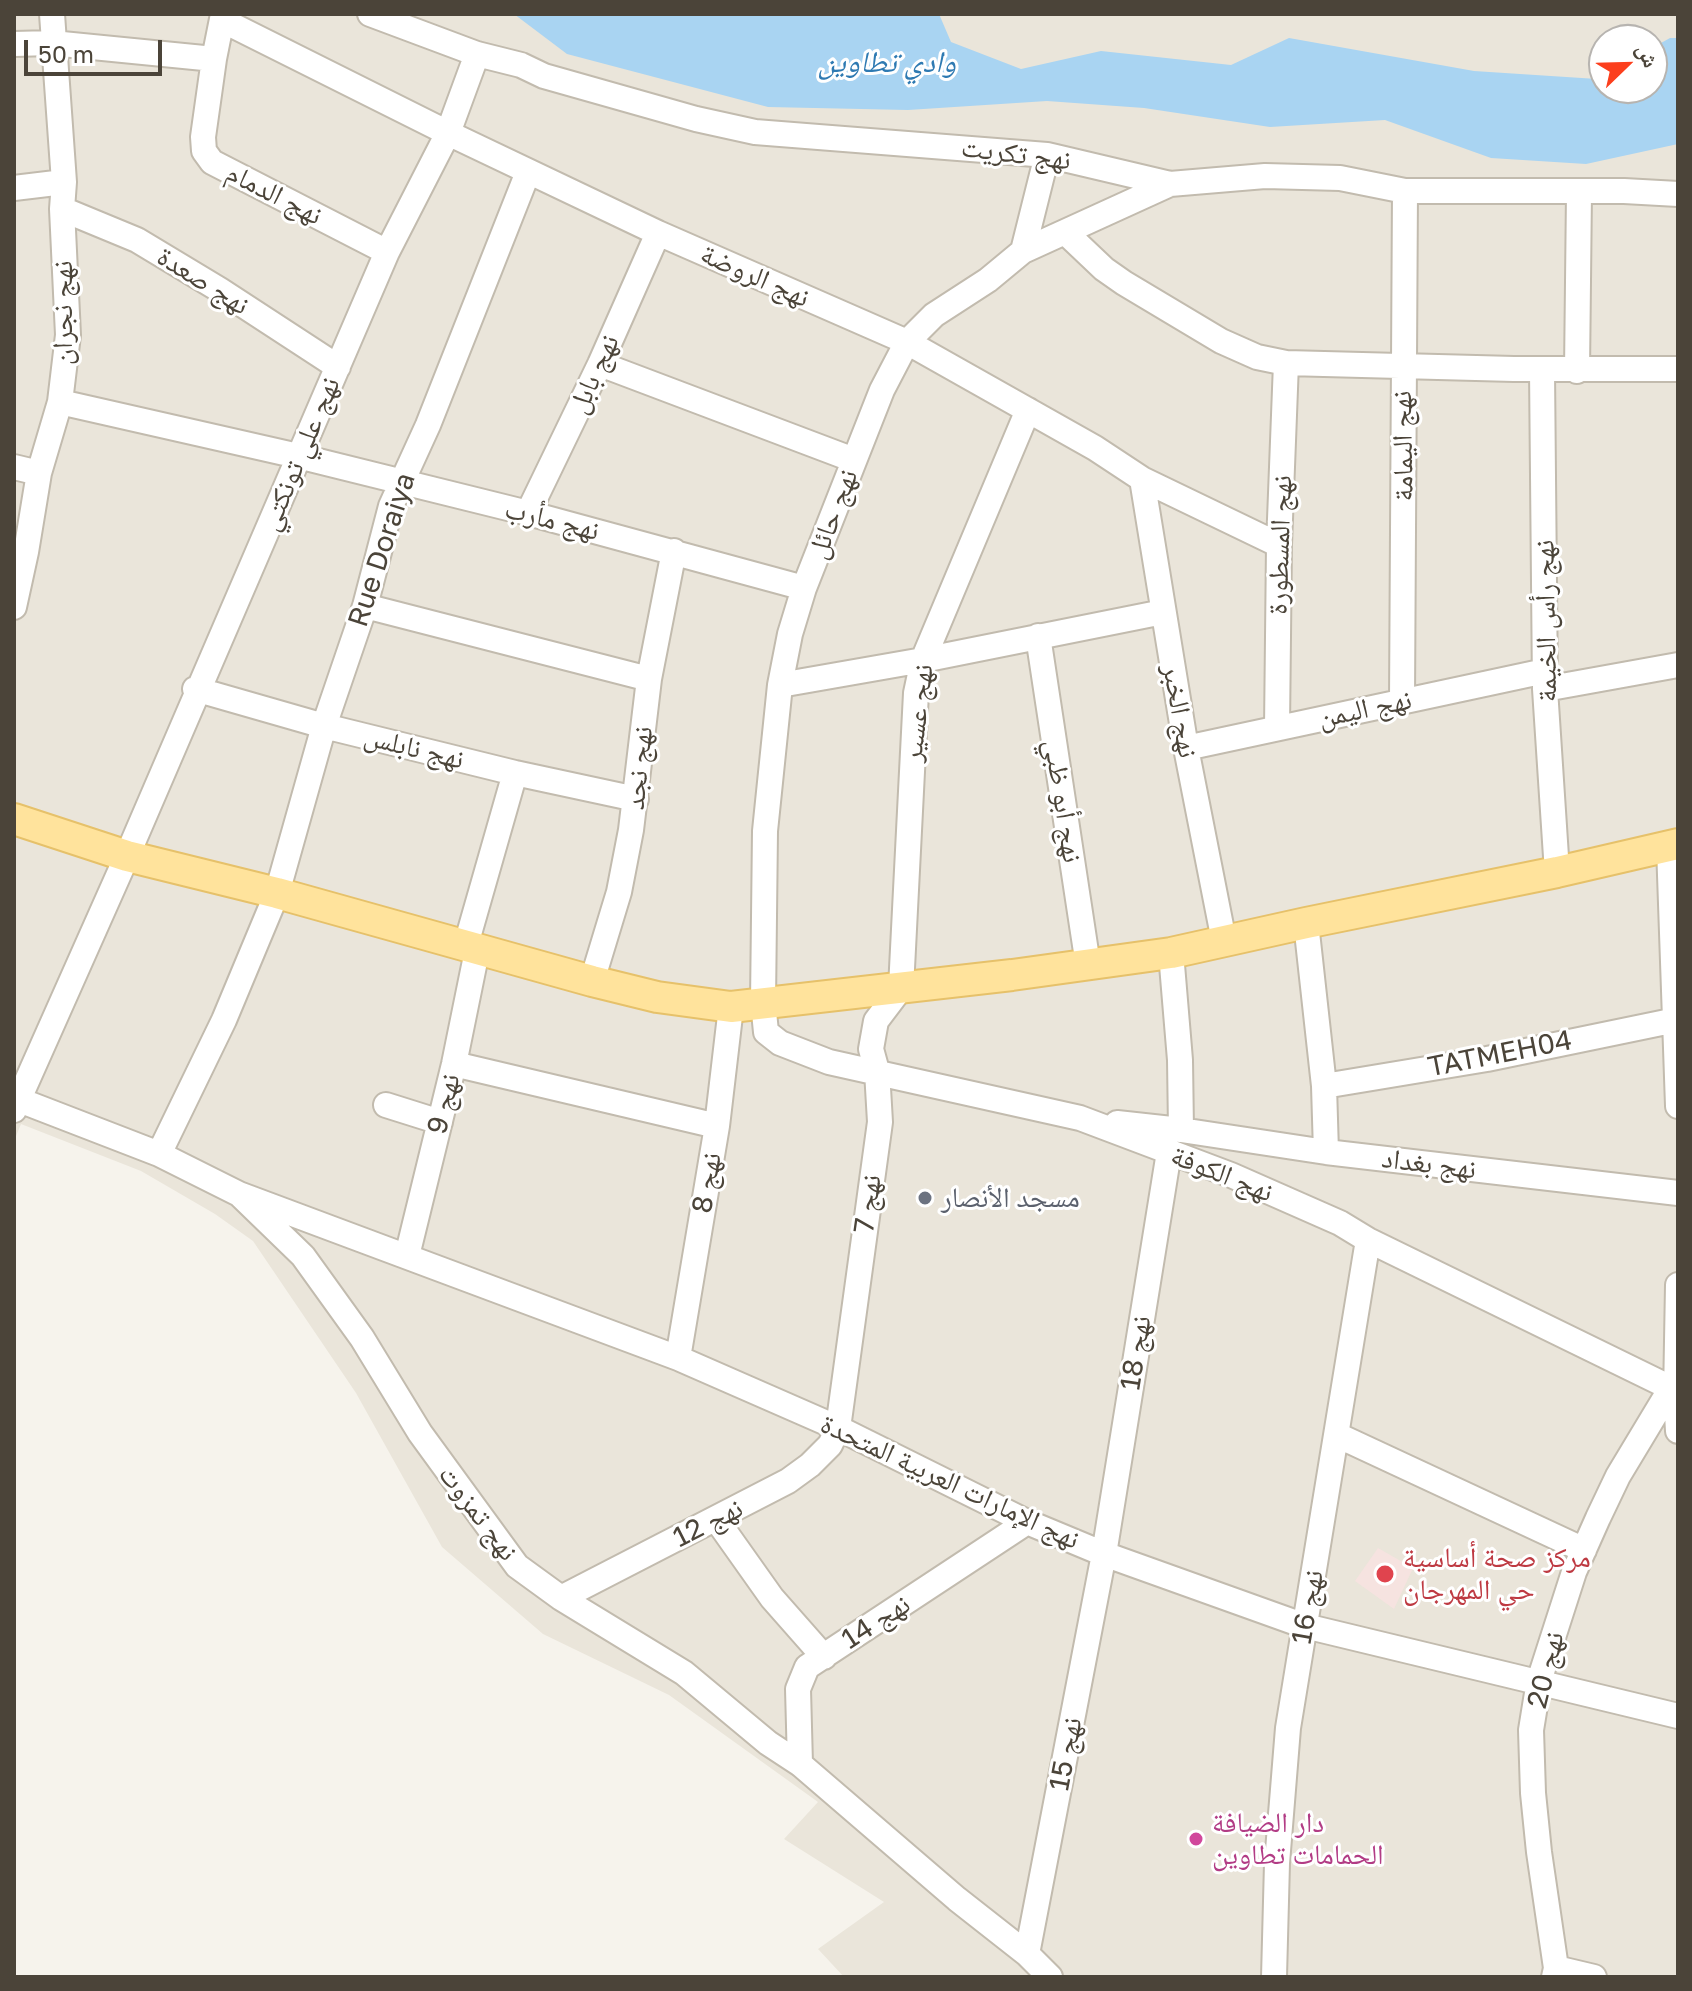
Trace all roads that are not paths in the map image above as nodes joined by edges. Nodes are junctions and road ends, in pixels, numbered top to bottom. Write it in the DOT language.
graph roads {
  1 [pos="52,14"];
  2 [pos="370,14"];
  3 [pos="223,17"];
  4 [pos="52,43"];
  5 [pos="14,44"];
  6 [pos="477,54"];
  7 [pos="214,59"];
  8 [pos="448,133"];
  9 [pos="1047,155"];
  10 [pos="528,172"];
  11 [pos="64,182"];
  12 [pos="1170,184"];
  13 [pos="14,188"];
  14 [pos="1405,191"];
  15 [pos="1579,192"];
  16 [pos="1678,194"];
  17 [pos="62,209"];
  18 [pos="1065,232"];
  19 [pos="658,233"];
  20 [pos="1023,251"];
  21 [pos="387,252"];
  22 [pos="907,342"];
  23 [pos="1286,363"];
  24 [pos="600,364"];
  25 [pos="1402,366"];
  26 [pos="338,367"];
  27 [pos="1678,369"];
  28 [pos="1542,370"];
  29 [pos="1577,371"];
  30 [pos="60,402"];
  31 [pos="1028,410"];
  32 [pos="298,456"];
  33 [pos="854,460"];
  34 [pos="14,467"];
  35 [pos="39,473"];
  36 [pos="1142,479"];
  37 [pos="400,482"];
  38 [pos="528,513"];
  39 [pos="1279,545"];
  40 [pos="674,551"];
  41 [pos="804,588"];
  42 [pos="365,606"];
  43 [pos="14,607"];
  44 [pos="1163,612"];
  45 [pos="1038,636"];
  46 [pos="923,660"];
  47 [pos="1678,665"];
  48 [pos="649,679"];
  49 [pos="1545,680"];
  50 [pos="780,685"];
  51 [pos="197,689"];
  52 [pos="1402,701"];
  53 [pos="324,726"];
  54 [pos="1277,728"];
  55 [pos="1186,748"];
  56 [pos="515,773"];
  57 [pos="636,799"];
  58 [pos="14,819"];
  59 [pos="1674,845"];
  60 [pos="127,856"];
  61 [pos="1557,872"];
  62 [pos="277,893"];
  63 [pos="1306,923"];
  64 [pos="1224,941"];
  65 [pos="471,949"];
  66 [pos="1171,953"];
  67 [pos="1088,965"];
  68 [pos="592,981"];
  69 [pos="901,988"];
  70 [pos="763,1002"];
  71 [pos="731,1007"];
  72 [pos="1676,1020"];
  73 [pos="454,1064"];
  74 [pos="877,1071"];
  75 [pos="1324,1086"];
  76 [pos="16,1103"];
  77 [pos="386,1105"];
  78 [pos="1678,1106"];
  79 [pos="1080,1118"];
  80 [pos="440,1122"];
  81 [pos="717,1126"];
  82 [pos="1181,1130"];
  83 [pos="1169,1152"];
  84 [pos="1326,1152"];
  85 [pos="159,1154"];
  86 [pos="1678,1193"];
  87 [pos="239,1194"];
  88 [pos="1368,1240"];
  89 [pos="407,1256"];
  90 [pos="1678,1285"];
  91 [pos="678,1358"];
  92 [pos="1675,1394"];
  93 [pos="838,1428"];
  94 [pos="1678,1431"];
  95 [pos="1337,1435"];
  96 [pos="716,1519"];
  97 [pos="1027,1522"];
  98 [pos="1584,1550"];
  99 [pos="1104,1554"];
  100 [pos="561,1598"];
  101 [pos="1305,1626"];
  102 [pos="824,1657"];
  103 [pos="1539,1681"];
  104 [pos="1678,1716"];
  105 [pos="800,1764"];
  106 [pos="1027,1954"];
  107 [pos="1555,1973"];
  108 [pos="1050,1977"];
  109 [pos="1274,1977"];
  110 [pos="1594,1977"];
  1 -- 4 [label="street, نهج نجران"];
  2 -- 6 [label="street, نهج تكريت"];
  3 -- 7 [label="street, نهج الدمام"];
  3 -- 8 [label="street, نهج الروضة"];
  4 -- 5 [label="street"];
  4 -- 7 [label="street"];
  4 -- 11 [label="street, نهج نجران"];
  6 -- 8 [label="street, نهج علي تونكتي"];
  6 -- 9 [label="street, نهج تكريت"];
  7 -- 21 [label="street, نهج الدمام"];
  8 -- 10 [label="street, نهج الروضة"];
  8 -- 21 [label="street, نهج علي تونكتي"];
  9 -- 12 [label="street, نهج تكريت"];
  9 -- 20 [label="street"];
  10 -- 19 [label="street, نهج الروضة"];
  10 -- 37 [label="street, Rue Doraiya"];
  11 -- 13 [label="street"];
  11 -- 17 [label="street, نهج نجران"];
  12 -- 14 [label="street, نهج تكريت"];
  12 -- 18 [label="street, نهج حائل"];
  14 -- 15 [label="street, نهج تكريت"];
  14 -- 25 [label="street, نهج اليمامة"];
  15 -- 16 [label="street, نهج تكريت"];
  15 -- 29 [label="street"];
  17 -- 26 [label="street, نهج صعدة"];
  17 -- 30 [label="street, نهج نجران"];
  18 -- 20 [label="street, نهج حائل"];
  18 -- 23 [label="street"];
  19 -- 22 [label="street, نهج الروضة"];
  19 -- 24 [label="street, نهج بابل"];
  20 -- 22 [label="street, نهج حائل"];
  21 -- 26 [label="street, نهج علي تونكتي"];
  22 -- 31 [label="street, نهج الروضة"];
  22 -- 33 [label="street, نهج حائل"];
  23 -- 25 [label="street"];
  23 -- 39 [label="street, نهج المسطورة"];
  24 -- 33 [label="street"];
  24 -- 38 [label="street, نهج بابل"];
  25 -- 28 [label="street"];
  25 -- 52 [label="street, نهج اليمامة"];
  26 -- 32 [label="street, نهج علي تونكتي"];
  27 -- 29 [label="street"];
  28 -- 29 [label="street"];
  28 -- 49 [label="street, نهج رأس الخيمة"];
  30 -- 32 [label="street, نهج مأرب"];
  30 -- 35 [label="street, نهج نجران"];
  31 -- 36 [label="street, نهج الروضة"];
  31 -- 46 [label="street, نهج عسير"];
  32 -- 37 [label="street, نهج مأرب"];
  32 -- 51 [label="street, نهج علي تونكتي"];
  33 -- 41 [label="street, نهج حائل"];
  34 -- 35 [label="street"];
  35 -- 43 [label="street, نهج نجران"];
  36 -- 39 [label="street, نهج الروضة"];
  36 -- 44 [label="street, نهج الخبر"];
  37 -- 38 [label="street, نهج مأرب"];
  37 -- 42 [label="street, Rue Doraiya"];
  38 -- 40 [label="street, نهج مأرب"];
  39 -- 54 [label="street, نهج المسطورة"];
  40 -- 41 [label="street, نهج مأرب"];
  40 -- 48 [label="street, نهج نجد"];
  41 -- 50 [label="street, نهج حائل"];
  42 -- 48 [label="street"];
  42 -- 53 [label="street, Rue Doraiya"];
  44 -- 45 [label="street"];
  44 -- 55 [label="street, نهج الخبر"];
  45 -- 46 [label="street"];
  45 -- 67 [label="street, نهج أبو ظبي"];
  46 -- 50 [label="street"];
  46 -- 69 [label="street, نهج عسير"];
  47 -- 49 [label="street, نهج اليمن"];
  48 -- 57 [label="street, نهج نجد"];
  49 -- 52 [label="street, نهج اليمن"];
  49 -- 61 [label="street, نهج رأس الخيمة"];
  50 -- 70 [label="street, نهج حائل"];
  51 -- 53 [label="street, نهج نابلس"];
  51 -- 60 [label="street, نهج علي تونكتي"];
  52 -- 54 [label="street, نهج اليمن"];
  53 -- 56 [label="street, نهج نابلس"];
  53 -- 62 [label="street, Rue Doraiya"];
  54 -- 55 [label="street, نهج اليمن"];
  55 -- 64 [label="street, نهج الخبر"];
  56 -- 57 [label="street, نهج نابلس"];
  56 -- 65 [label="street, نهج 9"];
  57 -- 68 [label="street, نهج نجد"];
  58 -- 60 [label="main road"];
  59 -- 61 [label="main road"];
  59 -- 72 [label="street"];
  60 -- 62 [label="main road"];
  60 -- 76 [label="street, نهج علي تونكتي"];
  61 -- 63 [label="main road"];
  62 -- 65 [label="main road"];
  62 -- 85 [label="street, Rue Doraiya"];
  63 -- 64 [label="main road"];
  63 -- 75 [label="street"];
  64 -- 66 [label="main road"];
  65 -- 68 [label="main road"];
  65 -- 73 [label="street, نهج 9"];
  66 -- 67 [label="main road"];
  66 -- 82 [label="street"];
  67 -- 69 [label="main road"];
  68 -- 71 [label="main road"];
  69 -- 70 [label="main road"];
  69 -- 74 [label="street, نهج 7"];
  70 -- 71 [label="main road"];
  70 -- 74 [label="street, نهج الكوفة"];
  71 -- 81 [label="street, نهج 8"];
  72 -- 75 [label="street, TATMEH04"];
  72 -- 78 [label="street"];
  73 -- 80 [label="street, نهج 9"];
  73 -- 81 [label="street"];
  74 -- 79 [label="street, نهج الكوفة"];
  74 -- 93 [label="street, نهج 7"];
  75 -- 84 [label="street"];
  76 -- 85 [label="street, نهج تمزوت"];
  77 -- 80 [label="street"];
  79 -- 82 [label="street, نهج بغداد"];
  79 -- 83 [label="street, نهج الكوفة"];
  80 -- 89 [label="street, نهج 9"];
  81 -- 91 [label="street, نهج 8"];
  82 -- 84 [label="street, نهج بغداد"];
  83 -- 88 [label="street, نهج الكوفة"];
  83 -- 99 [label="street, نهج 18"];
  84 -- 86 [label="street, نهج بغداد"];
  85 -- 87 [label="street, نهج تمزوت"];
  87 -- 89 [label="street, نهج الإمارات العربية المتحدة"];
  87 -- 100 [label="street, نهج تمزوت"];
  88 -- 92 [label="street, نهج الكوفة"];
  88 -- 95 [label="street, نهج 16"];
  89 -- 91 [label="street, نهج الإمارات العربية المتحدة"];
  90 -- 92 [label="street"];
  91 -- 93 [label="street, نهج الإمارات العربية المتحدة"];
  92 -- 94 [label="street"];
  92 -- 98 [label="street, نهج 20"];
  93 -- 96 [label="street, نهج 12"];
  93 -- 97 [label="street, نهج الإمارات العربية المتحدة"];
  95 -- 98 [label="street"];
  95 -- 101 [label="street, نهج 16"];
  96 -- 100 [label="street, نهج 12"];
  96 -- 102 [label="street"];
  97 -- 99 [label="street, نهج الإمارات العربية المتحدة"];
  97 -- 102 [label="street, نهج 14"];
  98 -- 103 [label="street, نهج 20"];
  99 -- 101 [label="street, نهج الإمارات العربية المتحدة"];
  99 -- 106 [label="street, نهج 15"];
  100 -- 105 [label="street, نهج تمزوت"];
  101 -- 103 [label="street, نهج الإمارات العربية المتحدة"];
  101 -- 109 [label="street, نهج 16"];
  102 -- 105 [label="street, نهج 14"];
  103 -- 104 [label="street, نهج الإمارات العربية المتحدة"];
  103 -- 107 [label="street, نهج 20"];
  105 -- 106 [label="street, نهج تمزوت"];
  106 -- 108 [label="street, نهج تمزوت"];
  107 -- 110 [label="street"];
}
